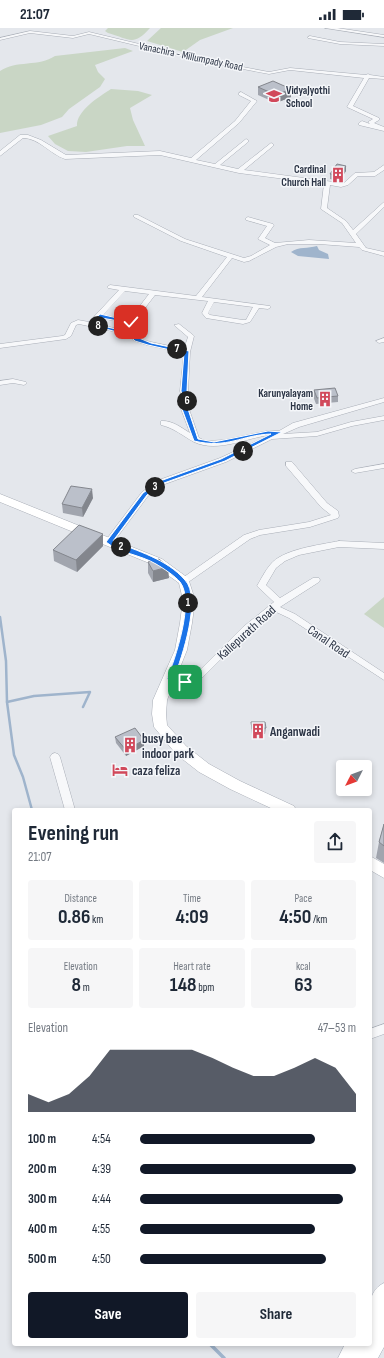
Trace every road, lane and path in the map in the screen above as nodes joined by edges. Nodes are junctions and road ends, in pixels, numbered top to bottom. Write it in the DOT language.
graph roads {
  1 [pos="327,28"];
  2 [pos="384,36"];
  3 [pos="310,37"];
  4 [pos="0,39"];
  5 [pos="384,45"];
  6 [pos="368,75"];
  7 [pos="384,78"];
  8 [pos="240,94"];
  9 [pos="361,124"];
  10 [pos="371,125"];
  11 [pos="384,130"];
  12 [pos="246,141"];
  13 [pos="271,146"];
  14 [pos="0,154"];
  15 [pos="192,160"];
  16 [pos="217,165"];
  17 [pos="384,167"];
  18 [pos="239,171"];
  19 [pos="327,184"];
  20 [pos="384,204"];
  21 [pos="136,216"];
  22 [pos="248,219"];
  23 [pos="354,233"];
  24 [pos="275,245"];
  25 [pos="361,245"];
  26 [pos="384,254"];
  27 [pos="231,256"];
  28 [pos="110,286"];
  29 [pos="124,288"];
  30 [pos="154,292"];
  31 [pos="198,298"];
  32 [pos="212,300"];
  33 [pos="257,305"];
  34 [pos="268,307"];
  35 [pos="100,316"];
  36 [pos="131,322"];
  37 [pos="91,324"];
  38 [pos="143,325"];
  39 [pos="177,326"];
  40 [pos="0,346"];
  41 [pos="187,352"];
  42 [pos="24,382"];
  43 [pos="0,383"];
  44 [pos="384,400"];
  45 [pos="375,403"];
  46 [pos="384,403"];
  47 [pos="384,418"];
  48 [pos="164,423"];
  49 [pos="279,432"];
  50 [pos="272,437"];
  51 [pos="196,440"];
  52 [pos="289,464"];
  53 [pos="384,466"];
  54 [pos="354,471"];
  55 [pos="0,498"];
  56 [pos="109,542"];
  57 [pos="384,546"];
  58 [pos="316,580"];
  59 [pos="184,582"];
  60 [pos="277,604"];
  61 [pos="384,677"];
  62 [pos="170,679"];
  63 [pos="55,757"];
  64 [pos="69,808"];
  65 [pos="285,808"];
  66 [pos="372,863"];
  67 [pos="384,872"];
  68 [pos="384,1029"];
  69 [pos="372,1033"];
  70 [pos="384,1294"];
  71 [pos="372,1316"];
  72 [pos="384,1325"];
  73 [pos="356,1346"];
  74 [pos="349,1358"];
  75 [pos="366,1358"];
  1 -- 2 [label="street"];
  3 -- 5 [label="street"];
  4 -- 6 [label="street, Vanachira - Millumpady Road"];
  6 -- 7 [label="street, Vanachira - Millumpady Road"];
  6 -- 10 [label="street"];
  8 -- 15 [label="street"];
  9 -- 10 [label="street"];
  10 -- 11 [label="street"];
  12 -- 16 [label="street"];
  13 -- 18 [label="street"];
  14 -- 15 [label="street"];
  15 -- 16 [label="street"];
  16 -- 18 [label="street"];
  17 -- 19 [label="street"];
  18 -- 19 [label="street"];
  19 -- 23 [label="street"];
  20 -- 23 [label="street"];
  21 -- 27 [label="street"];
  22 -- 24 [label="street"];
  23 -- 25 [label="street"];
  24 -- 25 [label="street"];
  24 -- 27 [label="street"];
  25 -- 26 [label="street"];
  27 -- 31 [label="street"];
  28 -- 29 [label="street"];
  29 -- 30 [label="street"];
  29 -- 35 [label="street"];
  30 -- 31 [label="street"];
  30 -- 36 [label="street"];
  31 -- 32 [label="street"];
  32 -- 33 [label="street"];
  32 -- 33 [label="street"];
  33 -- 34 [label="street"];
  35 -- 36 [label="street"];
  35 -- 37 [label="street"];
  36 -- 38 [label="street"];
  37 -- 40 [label="street"];
  37 -- 41 [label="street"];
  39 -- 41 [label="street"];
  41 -- 51 [label="street"];
  42 -- 43 [label="street"];
  44 -- 45 [label="street"];
  45 -- 46 [label="street"];
  45 -- 49 [label="street"];
  47 -- 50 [label="street"];
  48 -- 51 [label="street"];
  49 -- 50 [label="street"];
  49 -- 51 [label="street"];
  50 -- 56 [label="street"];
  52 -- 59 [label="street"];
  53 -- 54 [label="street"];
  55 -- 56 [label="main road"];
  56 -- 59 [label="main road"];
  57 -- 60 [label="street, Kallepurath Road"];
  58 -- 60 [label="street, Kallepurath Road"];
  59 -- 62 [label="main road"];
  60 -- 61 [label="street, Canal Road"];
  60 -- 62 [label="street, Kallepurath Road"];
  62 -- 65 [label="main road"];
  63 -- 64 [label="street"];
  66 -- 67 [label="main road"];
  68 -- 69 [label="street"];
  70 -- 71 [label="main road"];
  72 -- 75 [label="main road"];
  73 -- 74 [label="main road"];
}
